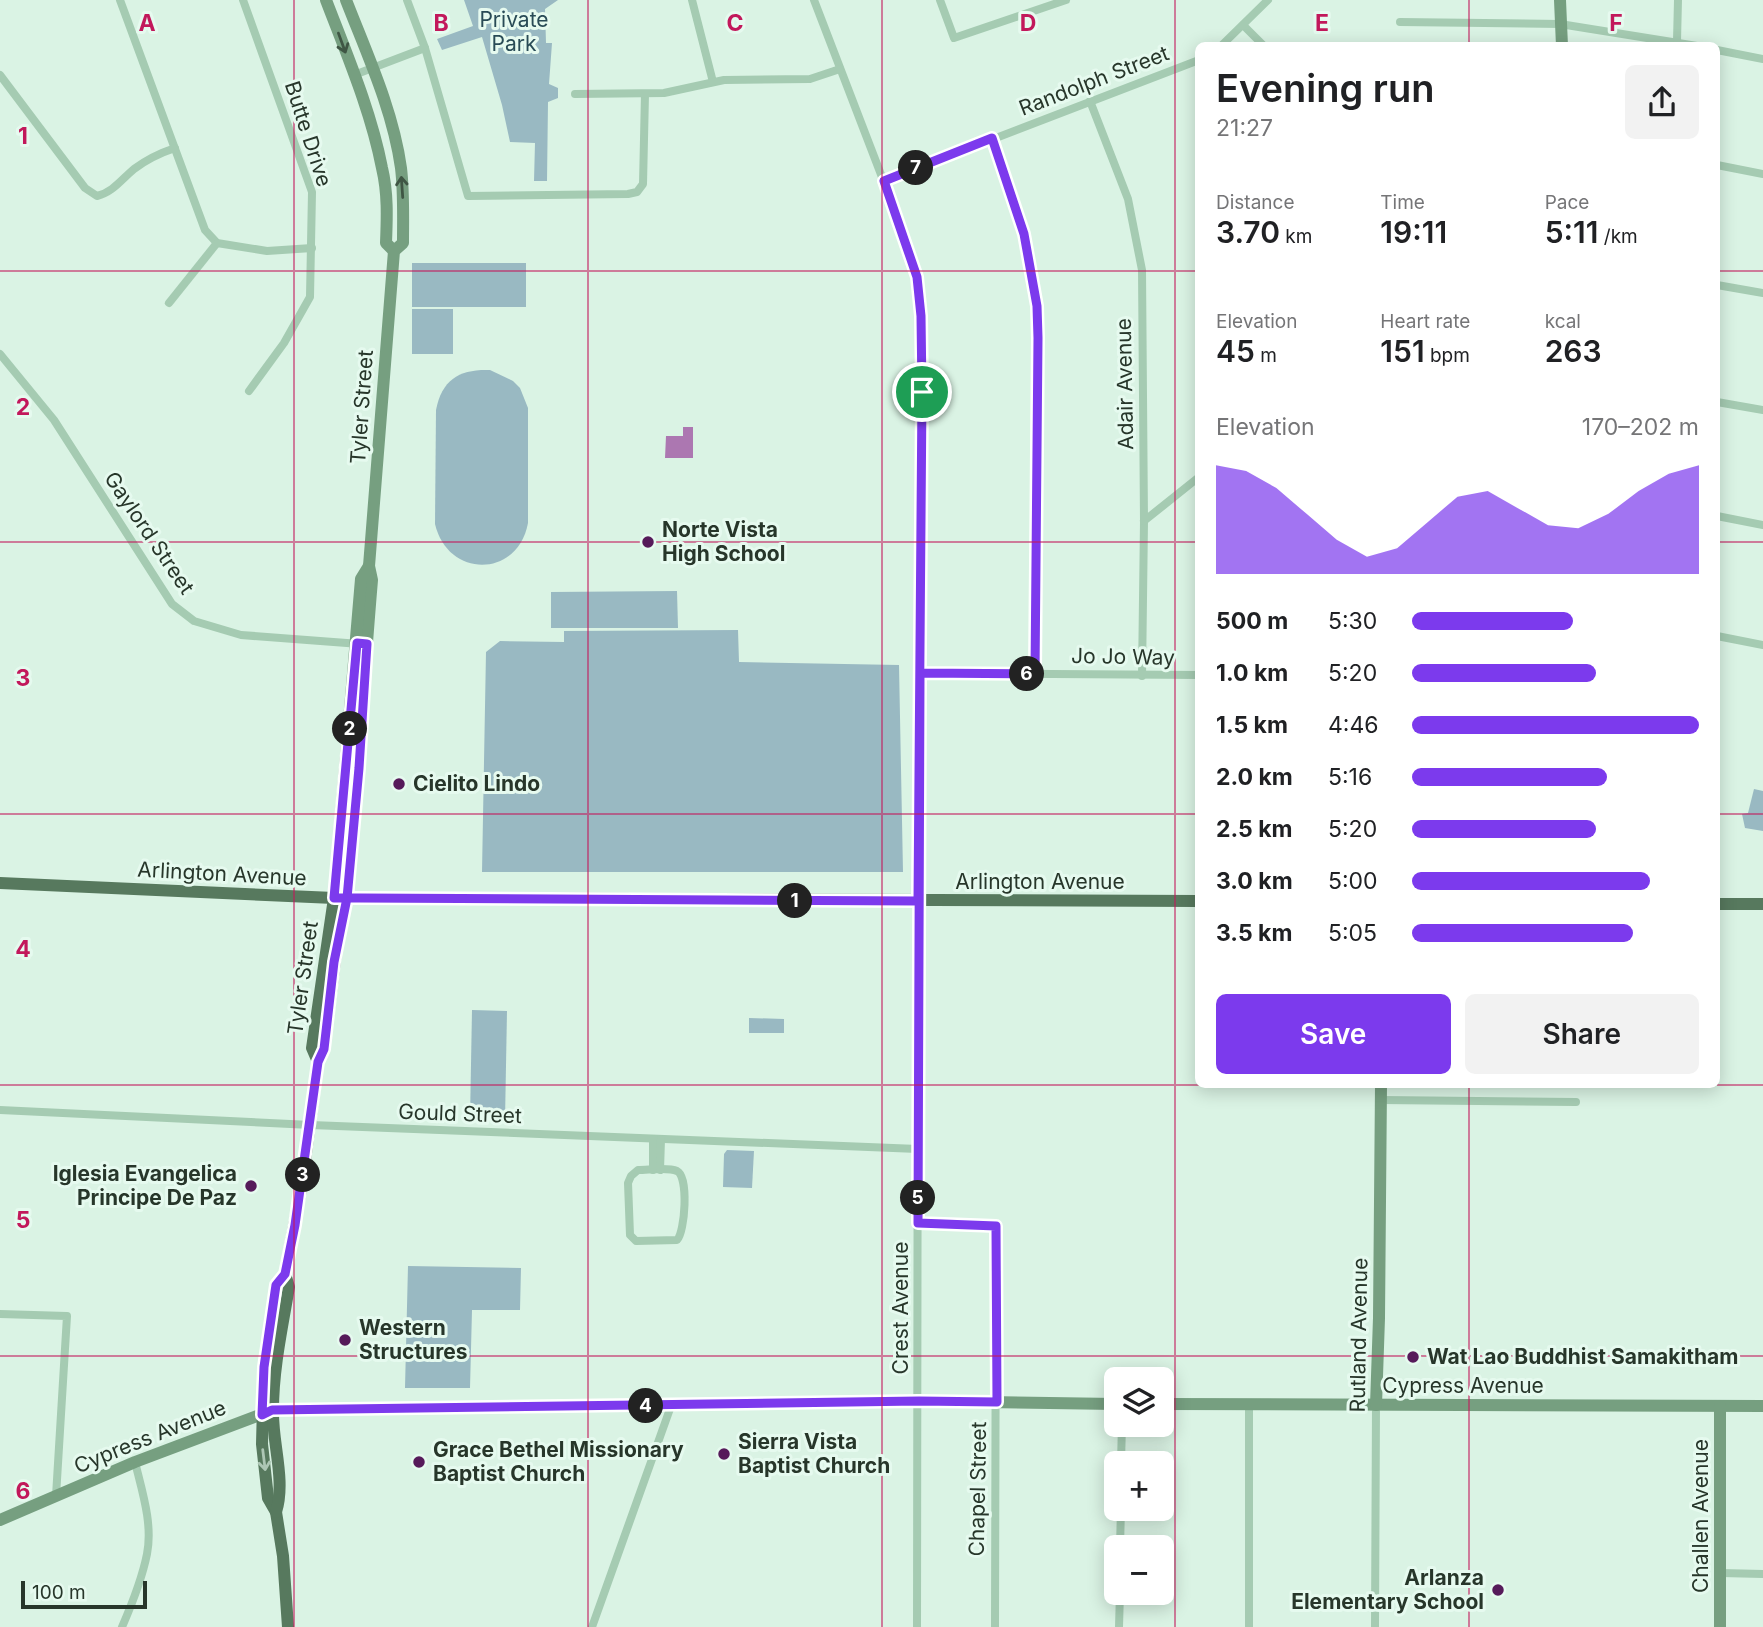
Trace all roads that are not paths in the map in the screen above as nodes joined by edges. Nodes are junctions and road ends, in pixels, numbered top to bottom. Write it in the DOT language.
graph roads {
  1 [pos="120,0"];
  2 [pos="243,0"];
  3 [pos="326,0"];
  4 [pos="346,0"];
  5 [pos="407,0"];
  6 [pos="692,0"];
  7 [pos="814,0"];
  8 [pos="940,0"];
  9 [pos="1066,0"];
  10 [pos="1268,0"];
  11 [pos="1560,0"];
  12 [pos="1678,0"];
  13 [pos="1400,22"];
  14 [pos="1560,24"];
  15 [pos="1243,25"];
  16 [pos="1677,41"];
  17 [pos="1225,42"];
  18 [pos="1260,42"];
  19 [pos="1562,42"];
  20 [pos="1681,42"];
  21 [pos="425,48"];
  22 [pos="1720,51"];
  23 [pos="1763,59"];
  24 [pos="1195,62"];
  25 [pos="372,69"];
  26 [pos="840,69"];
  27 [pos="0,75"];
  28 [pos="354,75"];
  29 [pos="713,82"];
  30 [pos="575,94"];
  31 [pos="645,94"];
  32 [pos="1090,101"];
  33 [pos="992,138"];
  34 [pos="175,148"];
  35 [pos="1720,166"];
  36 [pos="1763,174"];
  37 [pos="884,181"];
  38 [pos="217,243"];
  39 [pos="312,248"];
  40 [pos="394,251"];
  41 [pos="1720,286"];
  42 [pos="1763,293"];
  43 [pos="169,303"];
  44 [pos="0,354"];
  45 [pos="248,391"];
  46 [pos="1720,402"];
  47 [pos="1763,410"];
  48 [pos="1195,480"];
  49 [pos="1720,517"];
  50 [pos="1144,521"];
  51 [pos="1763,525"];
  52 [pos="1720,637"];
  53 [pos="362,644"];
  54 [pos="1763,645"];
  55 [pos="920,673"];
  56 [pos="1035,674"];
  57 [pos="1195,675"];
  58 [pos="1142,676"];
  59 [pos="0,883"];
  60 [pos="340,898"];
  61 [pos="918,901"];
  62 [pos="1195,901"];
  63 [pos="1720,904"];
  64 [pos="1763,904"];
  65 [pos="1381,1088"];
  66 [pos="1381,1100"];
  67 [pos="1576,1102"];
  68 [pos="0,1110"];
  69 [pos="311,1125"];
  70 [pos="657,1139"];
  71 [pos="918,1149"];
  72 [pos="657,1170"];
  73 [pos="918,1223"];
  74 [pos="0,1314"];
  75 [pos="919,1401"];
  76 [pos="997,1402"];
  77 [pos="1104,1404"];
  78 [pos="1174,1404"];
  79 [pos="1249,1405"];
  80 [pos="1376,1405"];
  81 [pos="671,1406"];
  82 [pos="1720,1406"];
  83 [pos="1763,1406"];
  84 [pos="267,1413"];
  85 [pos="135,1462"];
  86 [pos="56,1496"];
  87 [pos="0,1520"];
  88 [pos="1721,1573"];
  89 [pos="1763,1574"];
  90 [pos="1120,1605"];
  91 [pos="122,1627"];
  92 [pos="288,1627"];
  93 [pos="592,1627"];
  94 [pos="917,1627"];
  95 [pos="995,1627"];
  96 [pos="1119,1627"];
  97 [pos="1248,1627"];
  98 [pos="1375,1627"];
  99 [pos="1720,1627"];
  1 -- 34 [label="street"];
  2 -- 39 [label="street, Butte Drive"];
  3 -- 28 [label="street, Tyler Street, one-way"];
  4 -- 25 [label="street, Tyler Street"];
  5 -- 21 [label="street"];
  6 -- 29 [label="street"];
  7 -- 26 [label="street, Crest Avenue"];
  8 -- 9 [label="street"];
  10 -- 15 [label="street"];
  11 -- 14 [label="street"];
  12 -- 16 [label="street"];
  13 -- 14 [label="street"];
  14 -- 16 [label="street"];
  14 -- 19 [label="street"];
  15 -- 17 [label="street"];
  15 -- 18 [label="street"];
  16 -- 20 [label="street"];
  21 -- 25 [label="street"];
  21 -- 31 [label="street"];
  22 -- 23 [label="street"];
  24 -- 32 [label="street, Randolph Street"];
  25 -- 28 [label="street"];
  40 -- 25 [label="street, Tyler Street, one-way"];
  26 -- 29 [label="street"];
  26 -- 37 [label="street, Crest Avenue"];
  27 -- 34 [label="street"];
  28 -- 40 [label="street, Tyler Street"];
  29 -- 31 [label="street"];
  30 -- 31 [label="street"];
  32 -- 33 [label="street, Randolph Street"];
  32 -- 50 [label="street, Adair Avenue"];
  33 -- 37 [label="street, Randolph Street"];
  33 -- 56 [label="street"];
  34 -- 38 [label="street"];
  35 -- 36 [label="street"];
  37 -- 55 [label="street, Crest Avenue"];
  38 -- 39 [label="street"];
  38 -- 43 [label="street"];
  39 -- 45 [label="street, Butte Drive"];
  40 -- 53 [label="street, Tyler Street"];
  41 -- 42 [label="street"];
  44 -- 53 [label="street, Gaylord Street"];
  46 -- 47 [label="street"];
  48 -- 50 [label="street"];
  49 -- 51 [label="street"];
  50 -- 58 [label="street, Adair Avenue"];
  52 -- 54 [label="street"];
  53 -- 60 [label="street, Tyler Street"];
  55 -- 56 [label="street, Jo Jo Way"];
  55 -- 61 [label="street, Crest Avenue"];
  56 -- 58 [label="street, Jo Jo Way"];
  57 -- 58 [label="street, Jo Jo Way"];
  59 -- 60 [label="main road, Arlington Avenue"];
  60 -- 61 [label="main road, Arlington Avenue"];
  60 -- 69 [label="main road, Tyler Street"];
  61 -- 62 [label="main road, Arlington Avenue"];
  61 -- 71 [label="street, Crest Avenue"];
  63 -- 64 [label="main road"];
  65 -- 66 [label="street, Rutland Avenue"];
  66 -- 67 [label="street"];
  66 -- 80 [label="street, Rutland Avenue"];
  68 -- 69 [label="street, Gould Street"];
  69 -- 70 [label="street, Gould Street"];
  69 -- 84 [label="main road, Tyler Street"];
  70 -- 71 [label="street, Gould Street"];
  70 -- 72 [label="street"];
  71 -- 73 [label="street, Crest Avenue"];
  72 -- 72 [label="street"];
  73 -- 75 [label="street, Crest Avenue"];
  73 -- 76 [label="street, Chapel Street"];
  74 -- 86 [label="street"];
  75 -- 76 [label="street, Cypress Avenue"];
  75 -- 81 [label="street, Cypress Avenue"];
  75 -- 94 [label="street, Crest Avenue"];
  76 -- 77 [label="street, Cypress Avenue"];
  76 -- 95 [label="street, Chapel Street"];
  78 -- 79 [label="street, Cypress Avenue"];
  79 -- 80 [label="street, Cypress Avenue"];
  79 -- 97 [label="street"];
  80 -- 82 [label="street, Cypress Avenue"];
  80 -- 98 [label="street, Rutland Avenue"];
  81 -- 84 [label="street, Cypress Avenue"];
  81 -- 93 [label="street"];
  82 -- 83 [label="street, Cypress Avenue"];
  82 -- 88 [label="street, Challen Avenue"];
  84 -- 85 [label="street, Cypress Avenue"];
  84 -- 92 [label="main road, Tyler Street"];
  85 -- 86 [label="street, Cypress Avenue"];
  85 -- 91 [label="street"];
  86 -- 87 [label="street, Cypress Avenue"];
  88 -- 89 [label="street"];
  88 -- 99 [label="street, Challen Avenue"];
  90 -- 96 [label="street"];
}
